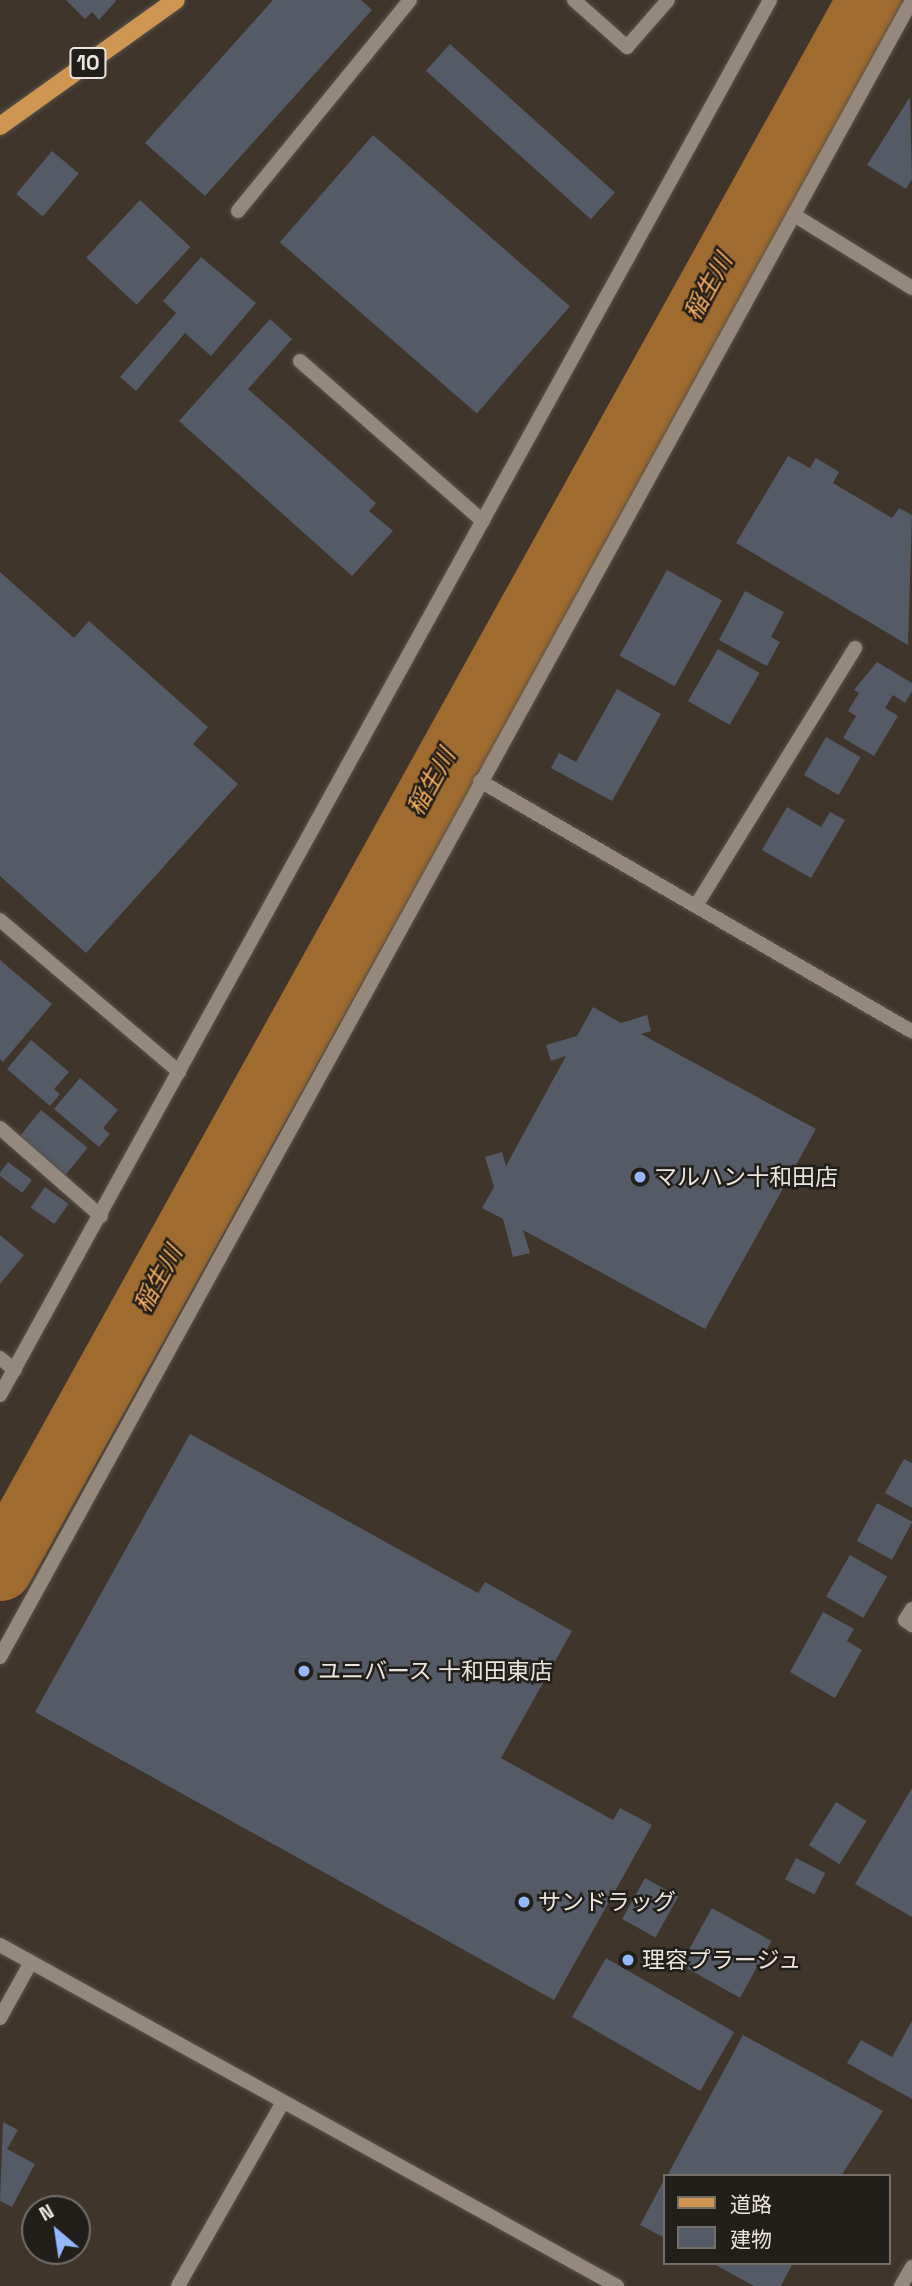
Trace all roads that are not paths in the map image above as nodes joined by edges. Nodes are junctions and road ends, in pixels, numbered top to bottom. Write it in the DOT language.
graph roads {
  1 [pos="176,0"];
  2 [pos="410,0"];
  3 [pos="574,0"];
  4 [pos="668,0"];
  5 [pos="770,0"];
  6 [pos="912,1"];
  7 [pos="0,126"];
  8 [pos="238,211"];
  9 [pos="794,215"];
  10 [pos="912,288"];
  11 [pos="299,360"];
  12 [pos="483,521"];
  13 [pos="855,648"];
  14 [pos="480,781"];
  15 [pos="697,904"];
  16 [pos="0,919"];
  17 [pos="912,1031"];
  18 [pos="179,1072"];
  19 [pos="0,1128"];
  20 [pos="101,1216"];
  21 [pos="0,1358"];
  22 [pos="15,1370"];
  23 [pos="0,1395"];
  24 [pos="912,1609"];
  25 [pos="912,1625"];
  26 [pos="0,1657"];
  27 [pos="0,1945"];
  28 [pos="31,1962"];
  29 [pos="0,2018"];
  30 [pos="284,2102"];
  31 [pos="912,2267"];
  32 [pos="178,2286"];
  33 [pos="617,2286"];
  34 [pos="901,2286"];
  1 -- 7 [label="main road, 10"];
  2 -- 8 [label="street"];
  3 -- 4 [label="street"];
  5 -- 12 [label="street"];
  6 -- 9 [label="street"];
  9 -- 10 [label="street"];
  9 -- 14 [label="street"];
  11 -- 12 [label="street"];
  12 -- 18 [label="street"];
  13 -- 15 [label="street"];
  14 -- 15 [label="street"];
  14 -- 26 [label="street"];
  15 -- 17 [label="street"];
  16 -- 18 [label="street"];
  18 -- 20 [label="street"];
  19 -- 20 [label="street"];
  20 -- 22 [label="street"];
  21 -- 22 [label="street"];
  22 -- 23 [label="street"];
  24 -- 25 [label="street"];
  27 -- 28 [label="street"];
  28 -- 29 [label="street"];
  28 -- 30 [label="street"];
  30 -- 32 [label="street"];
  30 -- 33 [label="street"];
  31 -- 34 [label="street"];
}
